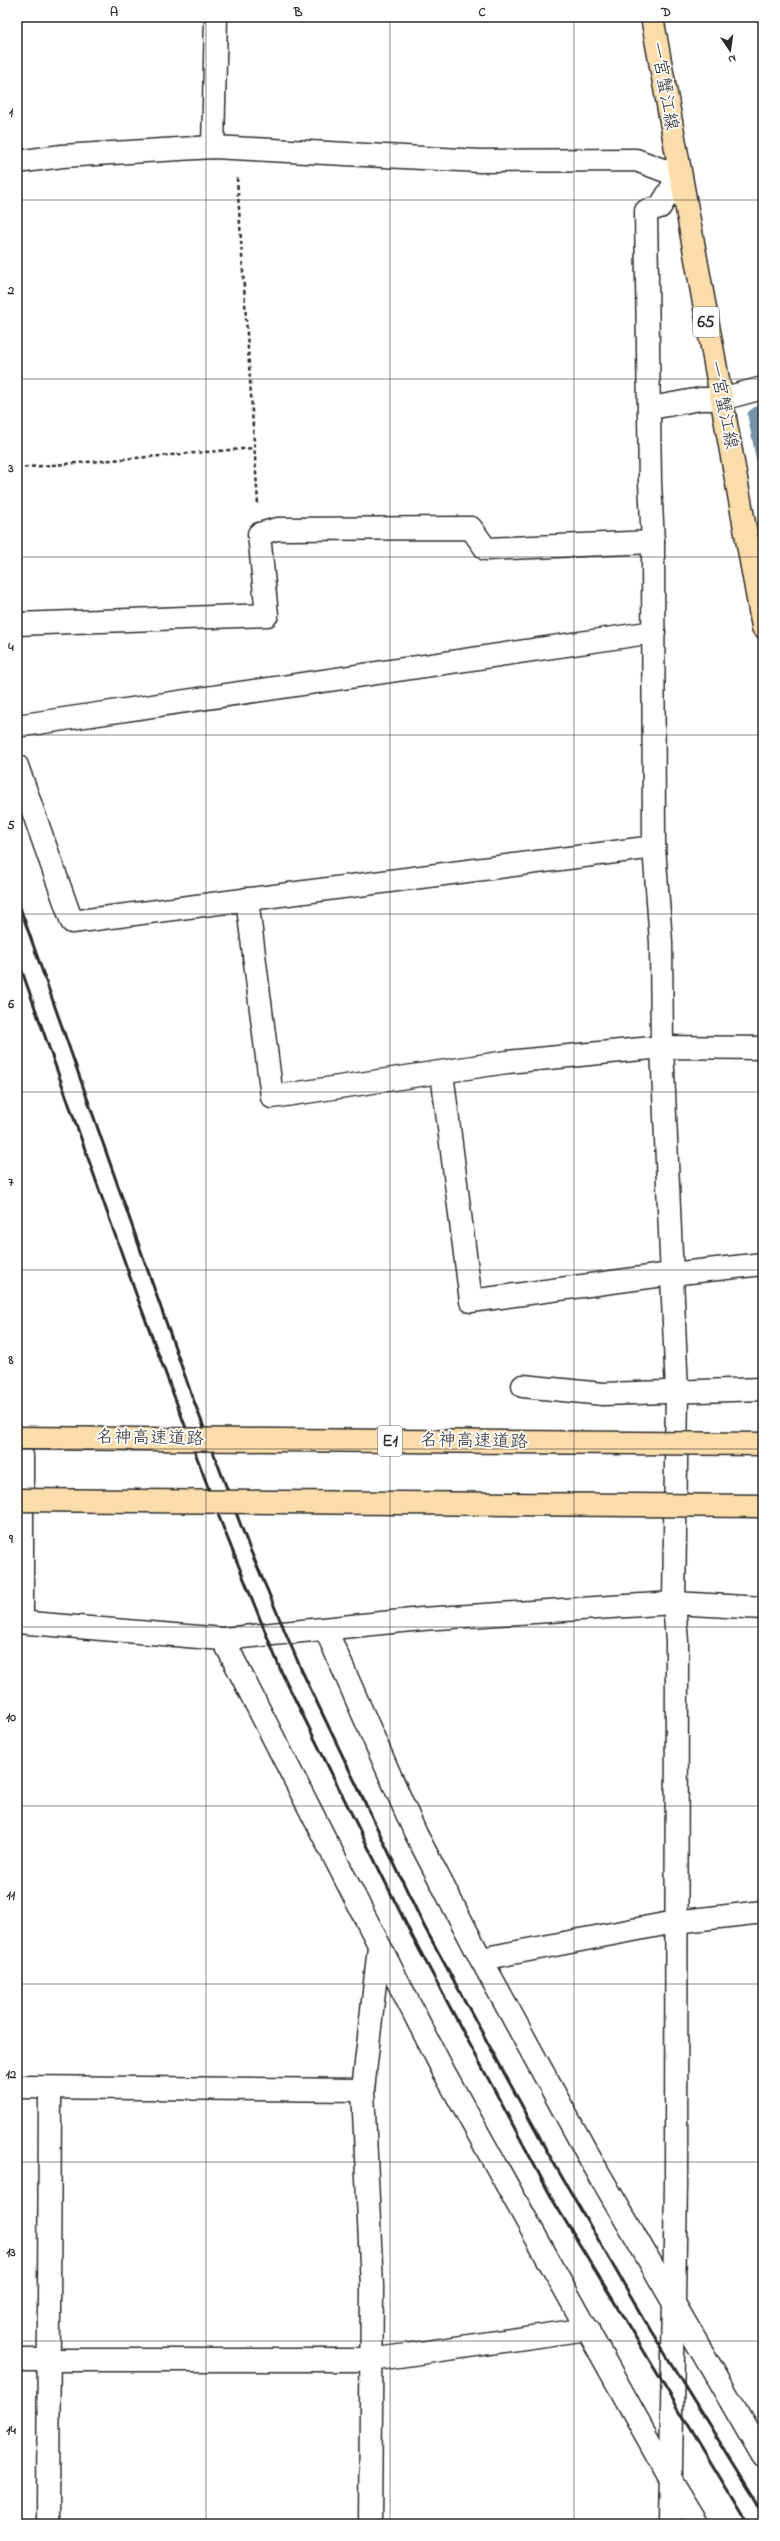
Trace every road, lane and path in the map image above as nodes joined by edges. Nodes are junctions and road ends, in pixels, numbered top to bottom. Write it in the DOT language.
graph roads {
  1 [pos="216,17"];
  2 [pos="652,17"];
  3 [pos="213,147"];
  4 [pos="235,148"];
  5 [pos="17,162"];
  6 [pos="679,176"];
  7 [pos="763,388"];
  8 [pos="721,399"];
  9 [pos="650,408"];
  10 [pos="254,448"];
  11 [pos="17,468"];
  12 [pos="259,534"];
  13 [pos="654,542"];
  14 [pos="17,624"];
  15 [pos="763,627"];
  16 [pos="654,632"];
  17 [pos="17,726"];
  18 [pos="17,766"];
  19 [pos="654,847"];
  20 [pos="247,898"];
  21 [pos="662,1047"];
  22 [pos="763,1048"];
  23 [pos="442,1073"];
  24 [pos="763,1264"];
  25 [pos="671,1274"];
  26 [pos="523,1386"];
  27 [pos="763,1389"];
  28 [pos="678,1392"];
  29 [pos="17,1438"];
  30 [pos="763,1444"];
  31 [pos="17,1500"];
  32 [pos="763,1506"];
  33 [pos="674,1603"];
  34 [pos="763,1608"];
  35 [pos="20,1622"];
  36 [pos="326,1630"];
  37 [pos="223,1638"];
  38 [pos="763,1912"];
  39 [pos="675,1922"];
  40 [pos="379,1947"];
  41 [pos="481,1959"];
  42 [pos="17,2087"];
  43 [pos="50,2089"];
  44 [pos="363,2090"];
  45 [pos="674,2301"];
  46 [pos="588,2329"];
  47 [pos="49,2359"];
  48 [pos="17,2360"];
  49 [pos="371,2360"];
  50 [pos="763,2457"];
  51 [pos="671,2480"];
  52 [pos="48,2524"];
  53 [pos="370,2524"];
  54 [pos="670,2524"];
  55 [pos="698,2524"];
  1 -- 3 [label="street"];
  2 -- 6 [label="main road, 一宮蟹江線 / 65"];
  3 -- 4 [label="street"];
  3 -- 5 [label="street"];
  4 -- 6 [label="street"];
  4 -- 10 [label="path"];
  6 -- 8 [label="main road, 一宮蟹江線 / 65"];
  6 -- 9 [label="street"];
  7 -- 8 [label="street"];
  8 -- 9 [label="street"];
  8 -- 15 [label="main road, 一宮蟹江線 / 65"];
  9 -- 13 [label="street"];
  10 -- 11 [label="path"];
  10 -- 12 [label="path"];
  12 -- 13 [label="street"];
  12 -- 14 [label="street"];
  13 -- 16 [label="street"];
  16 -- 17 [label="street"];
  16 -- 19 [label="street"];
  18 -- 20 [label="street"];
  19 -- 20 [label="street"];
  19 -- 21 [label="street"];
  20 -- 23 [label="street"];
  21 -- 22 [label="street"];
  21 -- 23 [label="street"];
  21 -- 25 [label="street"];
  23 -- 25 [label="street"];
  24 -- 25 [label="street"];
  25 -- 28 [label="street"];
  26 -- 28 [label="street"];
  27 -- 28 [label="street"];
  28 -- 33 [label="street"];
  29 -- 30 [label="main road, 名神高速道路 / E1, bridge"];
  29 -- 35 [label="street"];
  31 -- 32 [label="main road, bridge"];
  33 -- 34 [label="street"];
  33 -- 36 [label="street"];
  33 -- 39 [label="street"];
  35 -- 37 [label="street"];
  36 -- 37 [label="street"];
  36 -- 41 [label="street"];
  37 -- 40 [label="street"];
  38 -- 39 [label="street"];
  39 -- 41 [label="street"];
  39 -- 45 [label="street"];
  40 -- 44 [label="street"];
  40 -- 46 [label="street"];
  41 -- 45 [label="street"];
  42 -- 43 [label="street"];
  43 -- 44 [label="street"];
  43 -- 47 [label="street"];
  44 -- 49 [label="street"];
  45 -- 50 [label="street"];
  45 -- 51 [label="street"];
  46 -- 49 [label="street"];
  46 -- 51 [label="street"];
  47 -- 48 [label="street"];
  47 -- 49 [label="street"];
  47 -- 52 [label="street"];
  49 -- 53 [label="street"];
  51 -- 54 [label="street"];
  51 -- 55 [label="street"];
}
